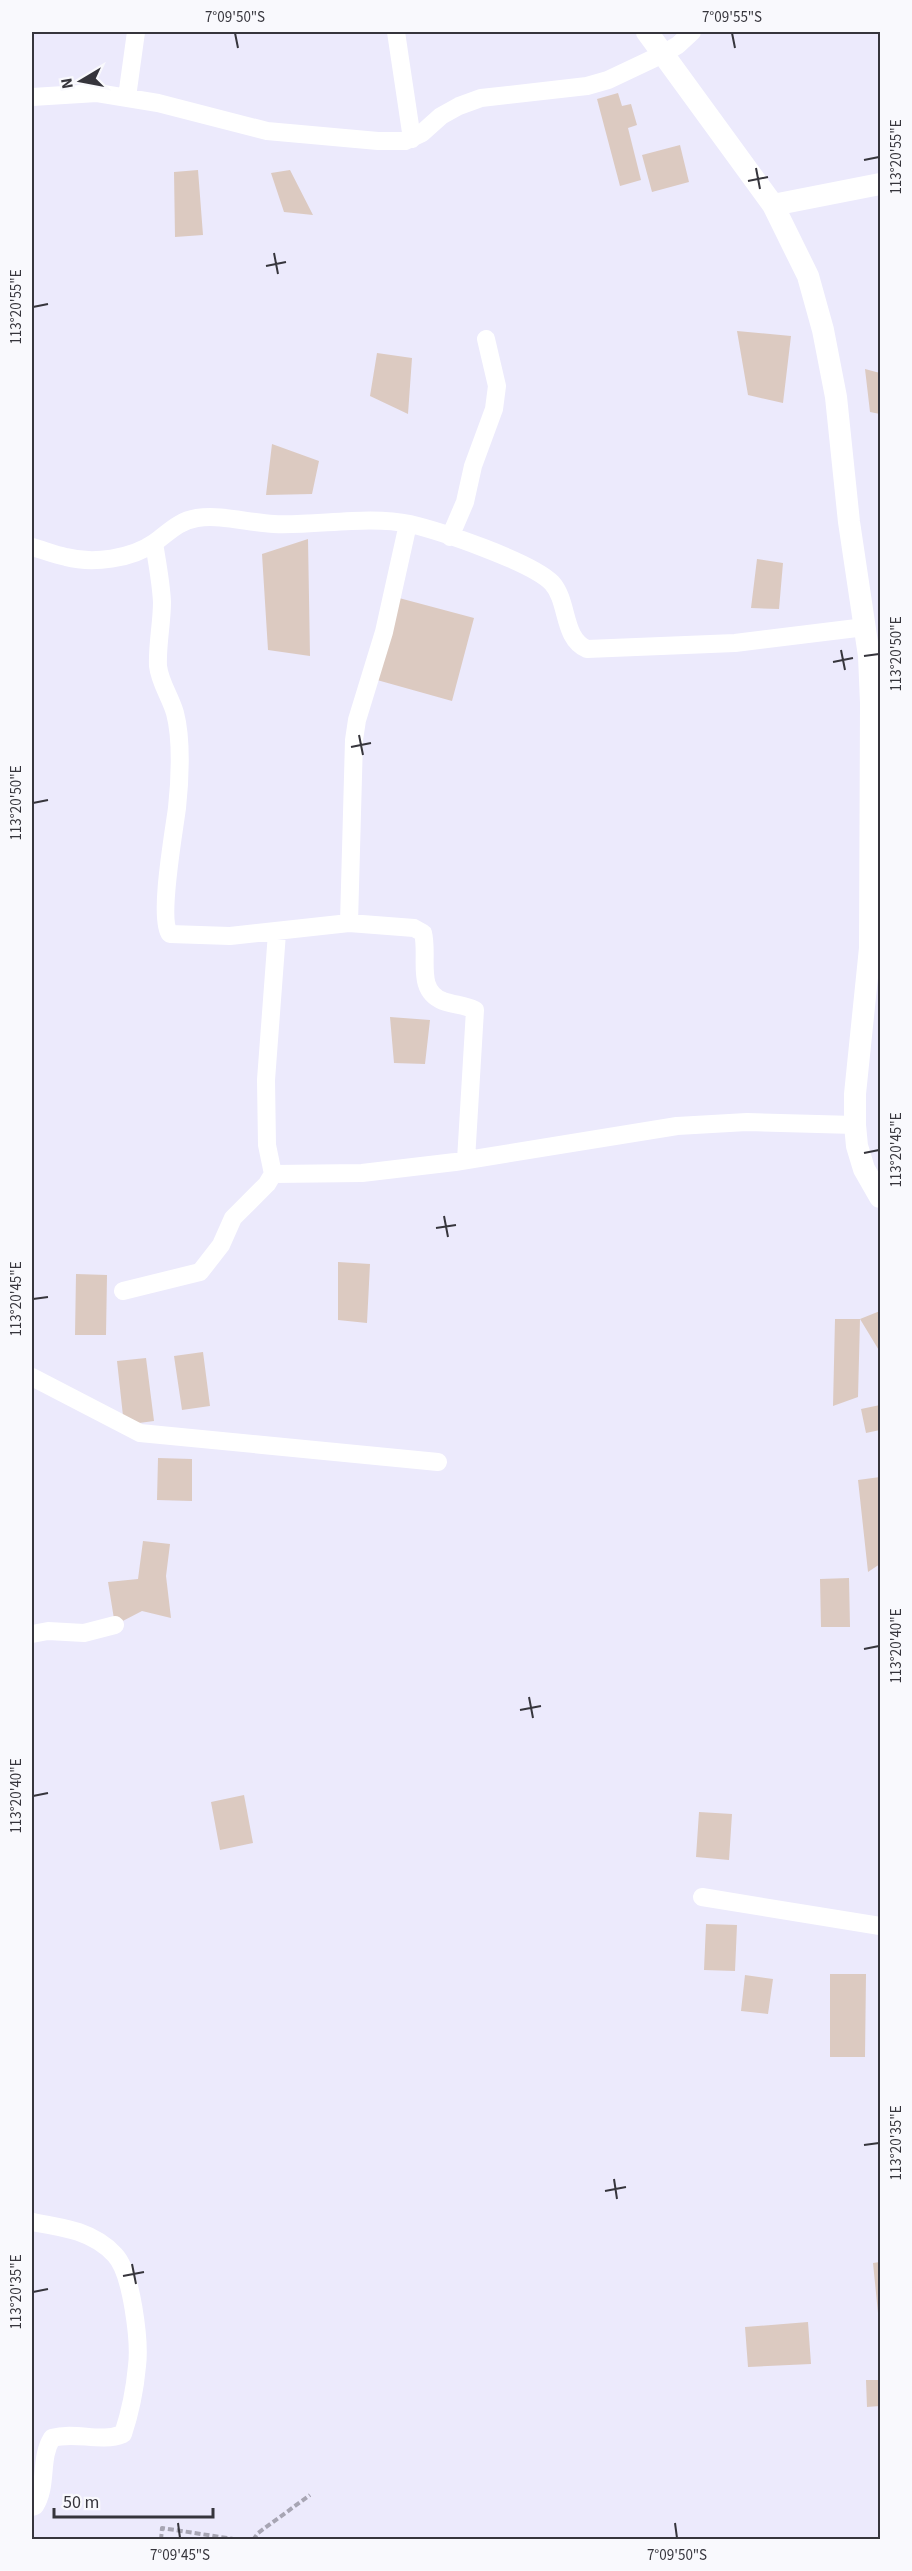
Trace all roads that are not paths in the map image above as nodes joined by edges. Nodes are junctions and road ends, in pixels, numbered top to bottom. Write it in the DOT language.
graph roads {
  1 [pos="136,32"];
  2 [pos="396,32"];
  3 [pos="647,32"];
  4 [pos="692,32"];
  5 [pos="663,54"];
  6 [pos="32,97"];
  7 [pos="127,97"];
  8 [pos="412,139"];
  9 [pos="880,184"];
  10 [pos="773,205"];
  11 [pos="486,339"];
  12 [pos="408,524"];
  13 [pos="450,537"];
  14 [pos="154,543"];
  15 [pos="32,547"];
  16 [pos="865,627"];
  17 [pos="874,657"];
  18 [pos="876,798"];
  19 [pos="349,923"];
  20 [pos="277,933"];
  21 [pos="855,1125"];
  22 [pos="466,1161"];
  23 [pos="273,1174"];
  24 [pos="880,1197"];
  25 [pos="123,1291"];
  26 [pos="32,1377"];
  27 [pos="438,1462"];
  28 [pos="115,1625"];
  29 [pos="32,1634"];
  30 [pos="702,1897"];
  31 [pos="880,1926"];
  32 [pos="32,2222"];
  33 [pos="32,2507"];
  1 -- 7 [label="street"];
  2 -- 8 [label="street"];
  3 -- 5 [label="street"];
  4 -- 5 [label="street"];
  5 -- 8 [label="street"];
  5 -- 10 [label="street"];
  6 -- 7 [label="street"];
  7 -- 8 [label="street"];
  9 -- 10 [label="street"];
  10 -- 16 [label="street"];
  11 -- 13 [label="street"];
  12 -- 13 [label="street"];
  12 -- 14 [label="street"];
  12 -- 19 [label="street"];
  13 -- 16 [label="street"];
  14 -- 15 [label="street"];
  14 -- 20 [label="street"];
  16 -- 17 [label="street"];
  17 -- 18 [label="street"];
  18 -- 21 [label="street"];
  19 -- 20 [label="street"];
  19 -- 22 [label="street"];
  20 -- 23 [label="street"];
  21 -- 22 [label="street"];
  21 -- 24 [label="street"];
  22 -- 23 [label="street"];
  23 -- 25 [label="street"];
  26 -- 27 [label="street"];
  28 -- 29 [label="street"];
  30 -- 31 [label="street"];
  32 -- 33 [label="street"];
}
